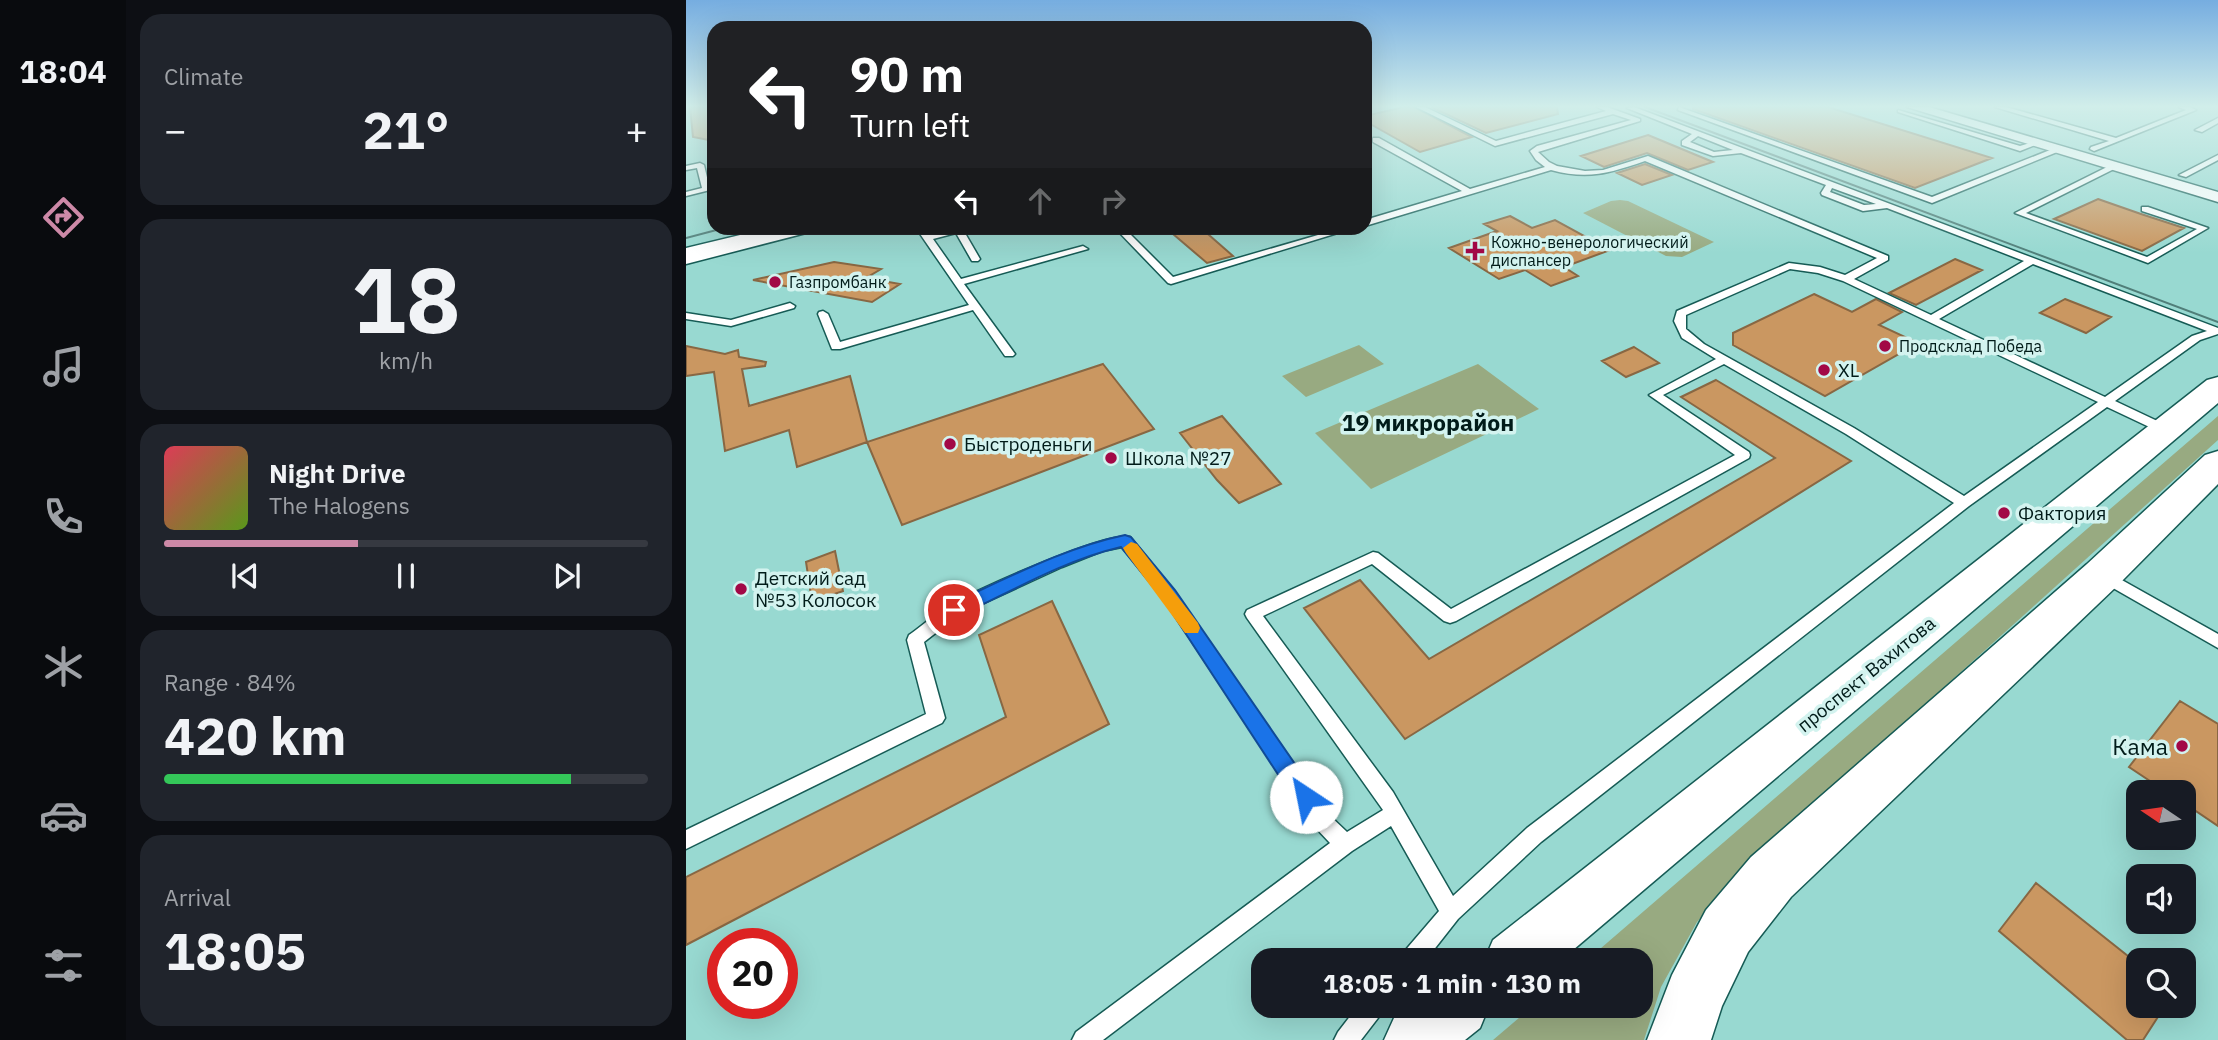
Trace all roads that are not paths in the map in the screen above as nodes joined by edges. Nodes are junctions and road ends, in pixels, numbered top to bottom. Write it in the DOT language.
graph roads {
  1 [pos="1404,156"];
  2 [pos="1536,156"];
  3 [pos="1756,156"];
  4 [pos="1809,156"];
  5 [pos="2044,156"];
  6 [pos="2077,156"];
  7 [pos="2116,156"];
  8 [pos="2218,157"];
  9 [pos="2113,166"];
  10 [pos="1552,167"];
  11 [pos="686,168"];
  12 [pos="2183,175"];
  13 [pos="2218,185"];
  14 [pos="1469,192"];
  15 [pos="686,194"];
  16 [pos="2218,197"];
  17 [pos="2145,209"];
  18 [pos="1372,221"];
  19 [pos="769,235"];
  20 [pos="926,235"];
  21 [pos="939,235"];
  22 [pos="961,235"];
  23 [pos="1126,235"];
  24 [pos="1315,235"];
  25 [pos="928,238"];
  26 [pos="1083,249"];
  27 [pos="686,256"];
  28 [pos="975,258"];
  29 [pos="2033,260"];
  30 [pos="1846,279"];
  31 [pos="959,282"];
  32 [pos="790,306"];
  33 [pos="976,306"];
  34 [pos="823,314"];
  35 [pos="686,316"];
  36 [pos="1933,319"];
  37 [pos="2218,331"];
  38 [pos="1009,354"];
  39 [pos="1724,359"];
  40 [pos="2218,387"];
  41 [pos="2108,402"];
  42 [pos="2166,430"];
  43 [pos="2218,463"];
  44 [pos="1965,503"];
  45 [pos="2102,575"];
  46 [pos="2218,642"];
  47 [pos="1395,813"];
  48 [pos="686,840"];
  49 [pos="1345,844"];
  50 [pos="1451,912"];
  51 [pos="1422,948"];
  52 [pos="1530,948"];
  53 [pos="1363,1018"];
  54 [pos="1443,1018"];
  55 [pos="1084,1040"];
  56 [pos="1346,1040"];
  57 [pos="1416,1040"];
  58 [pos="1679,1040"];
  1 -- 14 [label="lane"];
  2 -- 10 [label="lane"];
  3 -- 29 [label="lane"];
  4 -- 5 [label="lane"];
  6 -- 9 [label="street"];
  7 -- 12 [label="street"];
  8 -- 12 [label="lane"];
  9 -- 16 [label="street"];
  9 -- 17 [label="lane"];
  10 -- 14 [label="lane"];
  10 -- 30 [label="lane"];
  11 -- 15 [label="lane"];
  12 -- 13 [label="street"];
  14 -- 18 [label="lane"];
  19 -- 27 [label="main road"];
  20 -- 25 [label="lane"];
  21 -- 25 [label="lane"];
  22 -- 28 [label="lane"];
  23 -- 24 [label="lane"];
  25 -- 31 [label="lane"];
  26 -- 31 [label="lane"];
  29 -- 36 [label="lane"];
  29 -- 37 [label="lane"];
  30 -- 36 [label="lane"];
  30 -- 39 [label="lane"];
  31 -- 33 [label="lane"];
  32 -- 35 [label="lane"];
  33 -- 34 [label="lane"];
  33 -- 38 [label="lane"];
  36 -- 41 [label="lane"];
  37 -- 41 [label="lane"];
  39 -- 44 [label="lane"];
  39 -- 47 [label="lane"];
  40 -- 42 [label="main road, проспект Вахитова"];
  41 -- 42 [label="lane"];
  41 -- 44 [label="lane"];
  42 -- 52 [label="main road, проспект Вахитова"];
  43 -- 45 [label="main road"];
  44 -- 50 [label="lane"];
  45 -- 46 [label="lane"];
  45 -- 58 [label="main road"];
  47 -- 49 [label="lane"];
  47 -- 50 [label="lane"];
  48 -- 49 [label="lane"];
  49 -- 55 [label="lane"];
  50 -- 51 [label="lane"];
  53 -- 56 [label="lane"];
  54 -- 57 [label="main road"];
}
